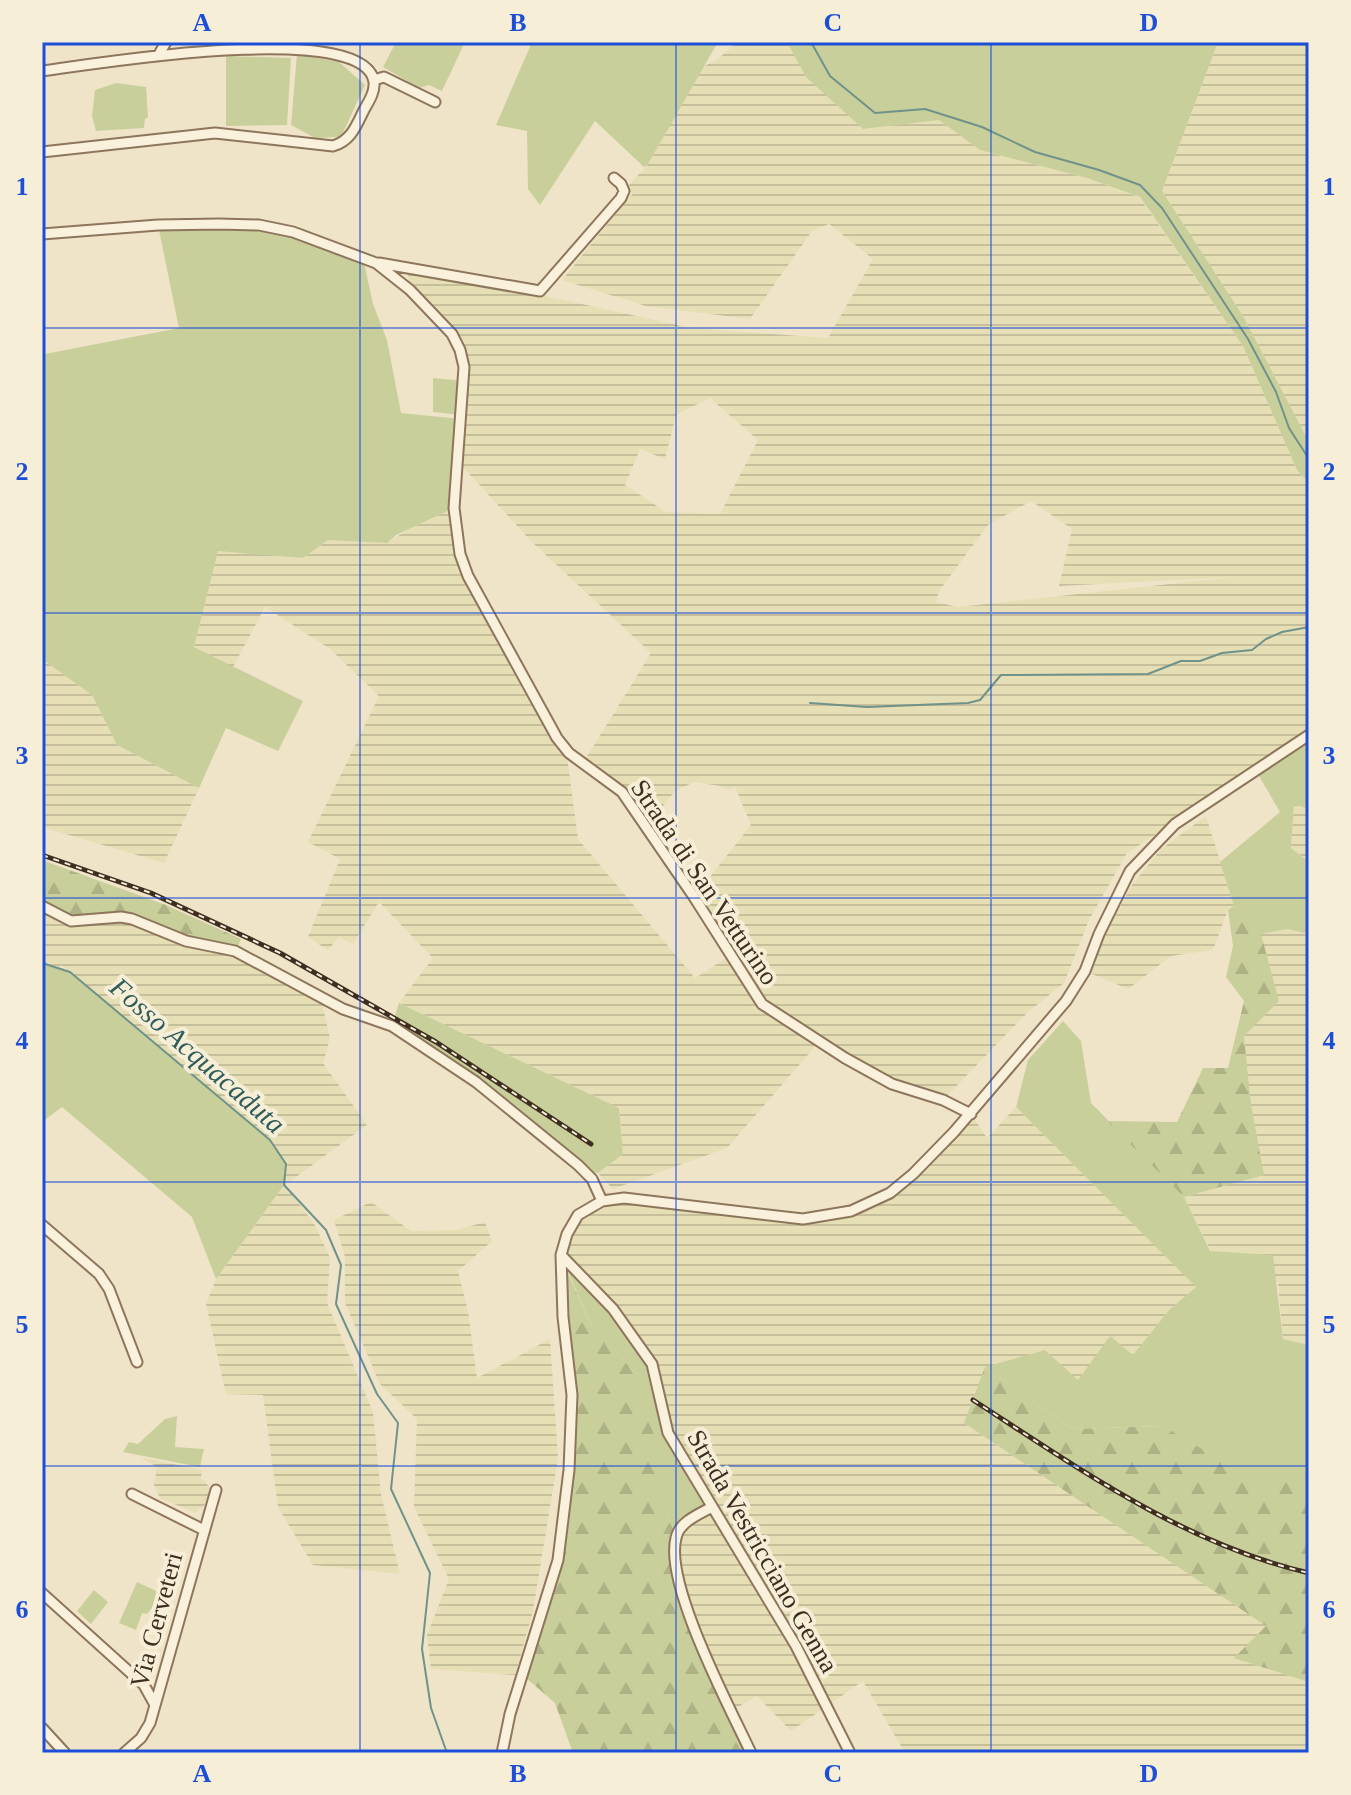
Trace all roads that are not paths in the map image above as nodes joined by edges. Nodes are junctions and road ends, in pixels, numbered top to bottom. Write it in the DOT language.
graph roads {
  1 [pos="166,42"];
  2 [pos="158,56"];
  3 [pos="42,71"];
  4 [pos="374,80"];
  5 [pos="435,102"];
  6 [pos="42,152"];
  7 [pos="614,178"];
  8 [pos="42,234"];
  9 [pos="376,263"];
  10 [pos="1309,735"];
  11 [pos="42,906"];
  12 [pos="971,1114"];
  13 [pos="602,1201"];
  14 [pos="42,1225"];
  15 [pos="561,1255"];
  16 [pos="137,1362"];
  17 [pos="216,1490"];
  18 [pos="132,1494"];
  19 [pos="712,1507"];
  20 [pos="204,1530"];
  21 [pos="42,1593"];
  22 [pos="155,1705"];
  23 [pos="42,1728"];
  24 [pos="65,1753"];
  25 [pos="124,1753"];
  26 [pos="502,1753"];
  27 [pos="751,1753"];
  28 [pos="850,1753"];
  1 -- 2 [label="street"];
  2 -- 3 [label="street"];
  2 -- 4 [label="street"];
  4 -- 5 [label="street"];
  4 -- 6 [label="street"];
  7 -- 9 [label="street"];
  8 -- 9 [label="street, Strada di San Vetturino"];
  9 -- 12 [label="street, Strada di San Vetturino"];
  10 -- 12 [label="street"];
  11 -- 13 [label="street"];
  12 -- 13 [label="street"];
  13 -- 15 [label="street"];
  14 -- 16 [label="street"];
  15 -- 19 [label="street, Strada Vestricciano Genna"];
  15 -- 26 [label="street"];
  17 -- 20 [label="street, Via Cerveteri"];
  18 -- 20 [label="street"];
  19 -- 27 [label="street"];
  19 -- 28 [label="street, Strada Vestricciano Genna"];
  20 -- 22 [label="street, Via Cerveteri"];
  21 -- 22 [label="street"];
  22 -- 25 [label="street, Via Cerveteri"];
  23 -- 24 [label="street"];
}
